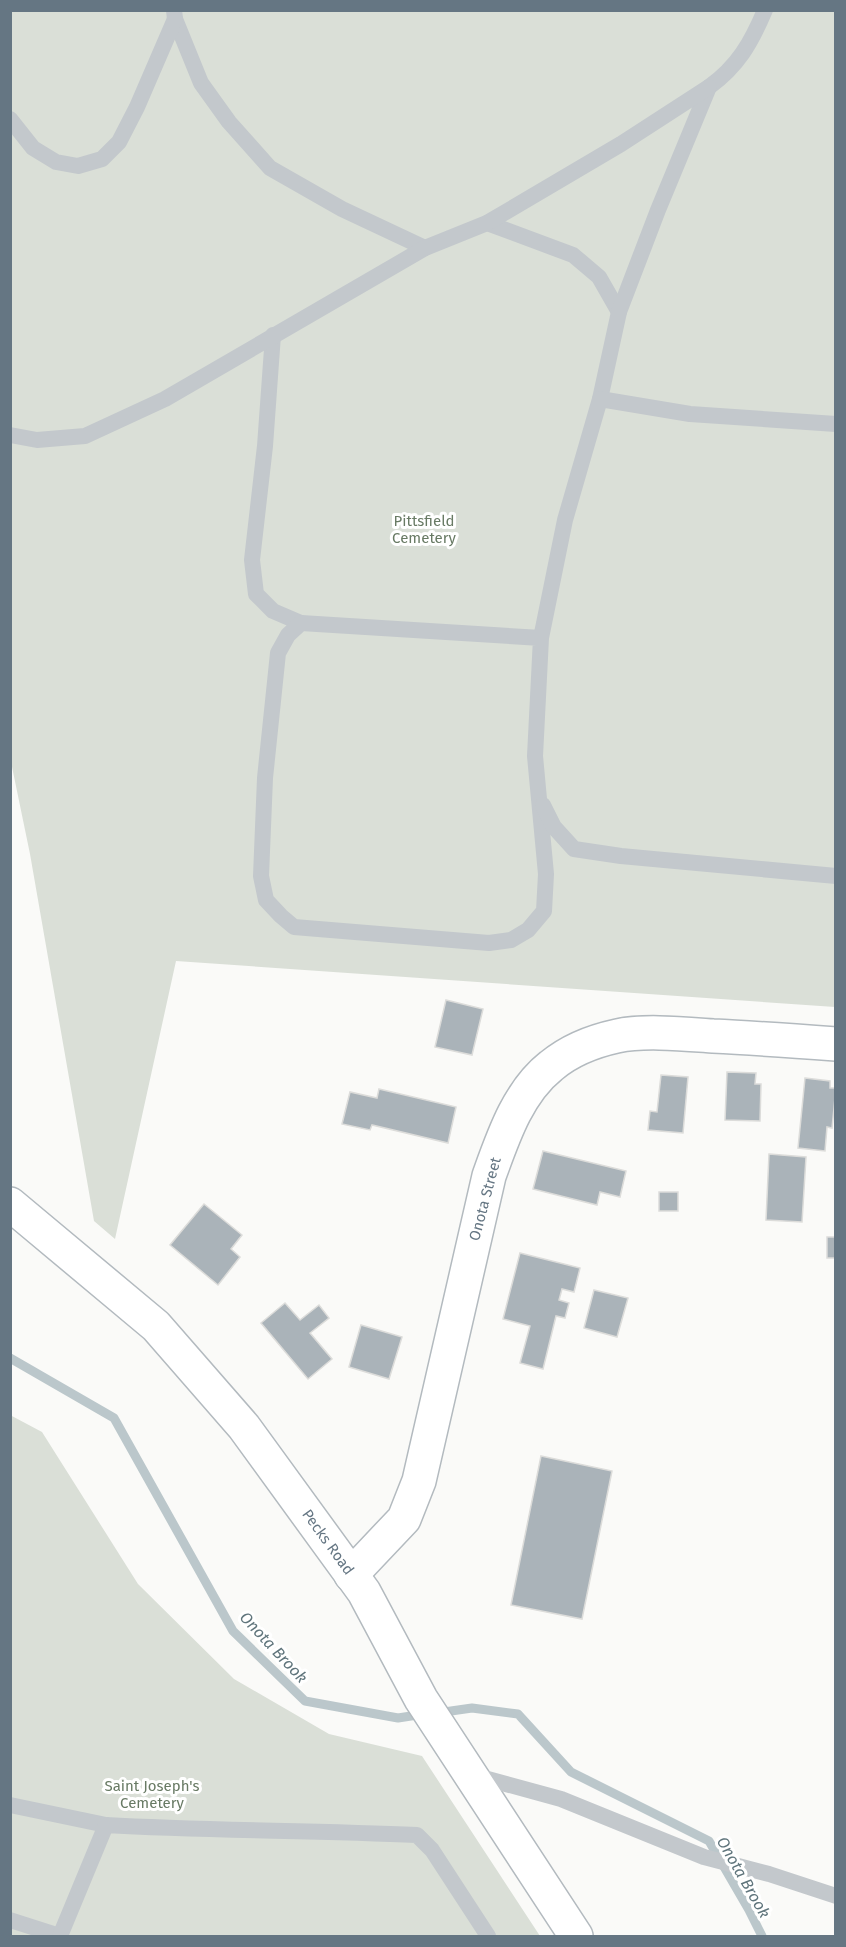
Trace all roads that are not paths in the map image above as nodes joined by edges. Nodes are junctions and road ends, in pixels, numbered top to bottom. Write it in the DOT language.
graph roads {
  1 [pos="765,10"];
  2 [pos="174,15"];
  3 [pos="709,87"];
  4 [pos="10,119"];
  5 [pos="488,223"];
  6 [pos="425,248"];
  7 [pos="619,312"];
  8 [pos="273,335"];
  9 [pos="600,399"];
  10 [pos="836,424"];
  11 [pos="10,435"];
  12 [pos="301,623"];
  13 [pos="541,638"];
  14 [pos="539,796"];
  15 [pos="836,876"];
  16 [pos="836,1044"];
  17 [pos="10,1204"];
  18 [pos="351,1575"];
  19 [pos="469,1774"];
  20 [pos="10,1805"];
  21 [pos="106,1825"];
  22 [pos="836,1896"];
  23 [pos="10,1920"];
  24 [pos="488,1936"];
  25 [pos="576,1936"];
  1 -- 3 [label="lane"];
  2 -- 4 [label="lane"];
  2 -- 6 [label="lane"];
  3 -- 5 [label="lane"];
  3 -- 7 [label="lane"];
  5 -- 6 [label="lane"];
  5 -- 7 [label="lane"];
  6 -- 8 [label="lane"];
  7 -- 9 [label="lane"];
  8 -- 11 [label="lane"];
  8 -- 12 [label="lane"];
  9 -- 10 [label="lane"];
  9 -- 13 [label="lane"];
  12 -- 13 [label="lane"];
  12 -- 14 [label="lane"];
  13 -- 14 [label="lane"];
  14 -- 15 [label="lane"];
  16 -- 18 [label="street, Onota Street"];
  17 -- 18 [label="street, Pecks Road"];
  18 -- 19 [label="street, Pecks Road"];
  19 -- 22 [label="lane"];
  19 -- 25 [label="street, Pecks Road"];
  20 -- 21 [label="lane"];
  21 -- 23 [label="lane"];
  21 -- 24 [label="lane"];
}
